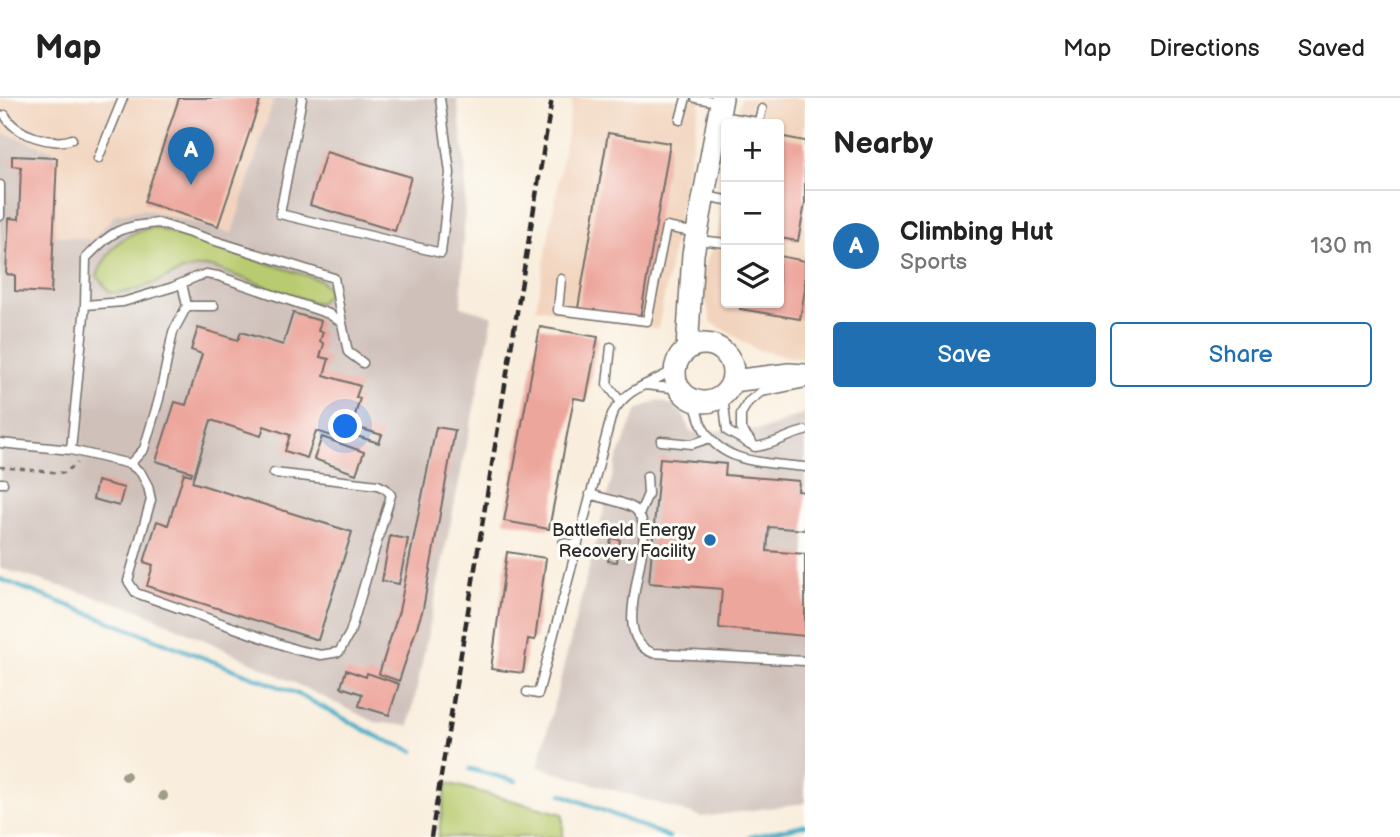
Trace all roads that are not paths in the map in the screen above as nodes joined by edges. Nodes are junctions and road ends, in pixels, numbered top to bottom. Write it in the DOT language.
graph roads {
  1 [pos="123,98"];
  2 [pos="302,98"];
  3 [pos="440,98"];
  4 [pos="685,98"];
  5 [pos="696,98"];
  6 [pos="721,106"];
  7 [pos="762,109"];
  8 [pos="5,115"];
  9 [pos="749,119"];
  10 [pos="759,119"];
  11 [pos="680,120"];
  12 [pos="72,139"];
  13 [pos="98,159"];
  14 [pos="0,185"];
  15 [pos="704,195"];
  16 [pos="721,199"];
  17 [pos="0,216"];
  18 [pos="696,236"];
  19 [pos="721,242"];
  20 [pos="561,279"];
  21 [pos="182,283"];
  22 [pos="690,303"];
  23 [pos="85,305"];
  24 [pos="187,306"];
  25 [pos="214,306"];
  26 [pos="342,323"];
  27 [pos="709,344"];
  28 [pos="611,347"];
  29 [pos="687,348"];
  30 [pos="729,357"];
  31 [pos="363,363"];
  32 [pos="675,369"];
  33 [pos="800,377"];
  34 [pos="640,385"];
  35 [pos="728,388"];
  36 [pos="689,398"];
  37 [pos="620,401"];
  38 [pos="805,431"];
  39 [pos="710,438"];
  40 [pos="661,441"];
  41 [pos="0,443"];
  42 [pos="755,447"];
  43 [pos="71,450"];
  44 [pos="130,464"];
  45 [pos="805,467"];
  46 [pos="274,472"];
  47 [pos="647,476"];
  48 [pos="590,494"];
  49 [pos="639,515"];
  50 [pos="563,543"];
  51 [pos="577,545"];
  52 [pos="805,661"];
  53 [pos="527,692"];
  1 -- 13 [label="lane"];
  2 -- 3 [label="lane"];
  4 -- 11 [label="lane"];
  5 -- 6 [label="lane"];
  6 -- 9 [label="lane"];
  6 -- 15 [label="street"];
  7 -- 10 [label="lane"];
  8 -- 12 [label="lane"];
  14 -- 17 [label="lane"];
  15 -- 16 [label="lane"];
  15 -- 18 [label="street"];
  18 -- 19 [label="lane"];
  18 -- 20 [label="lane"];
  18 -- 22 [label="street"];
  21 -- 23 [label="lane"];
  21 -- 24 [label="lane"];
  21 -- 26 [label="lane"];
  22 -- 27 [label="street"];
  22 -- 29 [label="street"];
  23 -- 26 [label="lane"];
  23 -- 43 [label="lane"];
  24 -- 25 [label="lane"];
  24 -- 44 [label="lane"];
  26 -- 31 [label="lane"];
  27 -- 29 [label="street"];
  27 -- 30 [label="street"];
  28 -- 37 [label="lane"];
  29 -- 32 [label="street"];
  30 -- 33 [label="street"];
  30 -- 35 [label="street"];
  32 -- 34 [label="lane"];
  32 -- 36 [label="street"];
  33 -- 35 [label="street"];
  33 -- 42 [label="lane"];
  34 -- 36 [label="lane"];
  34 -- 37 [label="lane"];
  35 -- 36 [label="street"];
  35 -- 42 [label="lane"];
  36 -- 39 [label="lane"];
  37 -- 48 [label="lane"];
  38 -- 42 [label="lane"];
  39 -- 40 [label="lane"];
  39 -- 45 [label="lane"];
  41 -- 43 [label="lane"];
  43 -- 44 [label="lane"];
  44 -- 46 [label="lane"];
  47 -- 49 [label="lane"];
  48 -- 49 [label="lane"];
  48 -- 51 [label="lane"];
  49 -- 52 [label="lane"];
  50 -- 51 [label="lane"];
  51 -- 53 [label="lane"];
}
